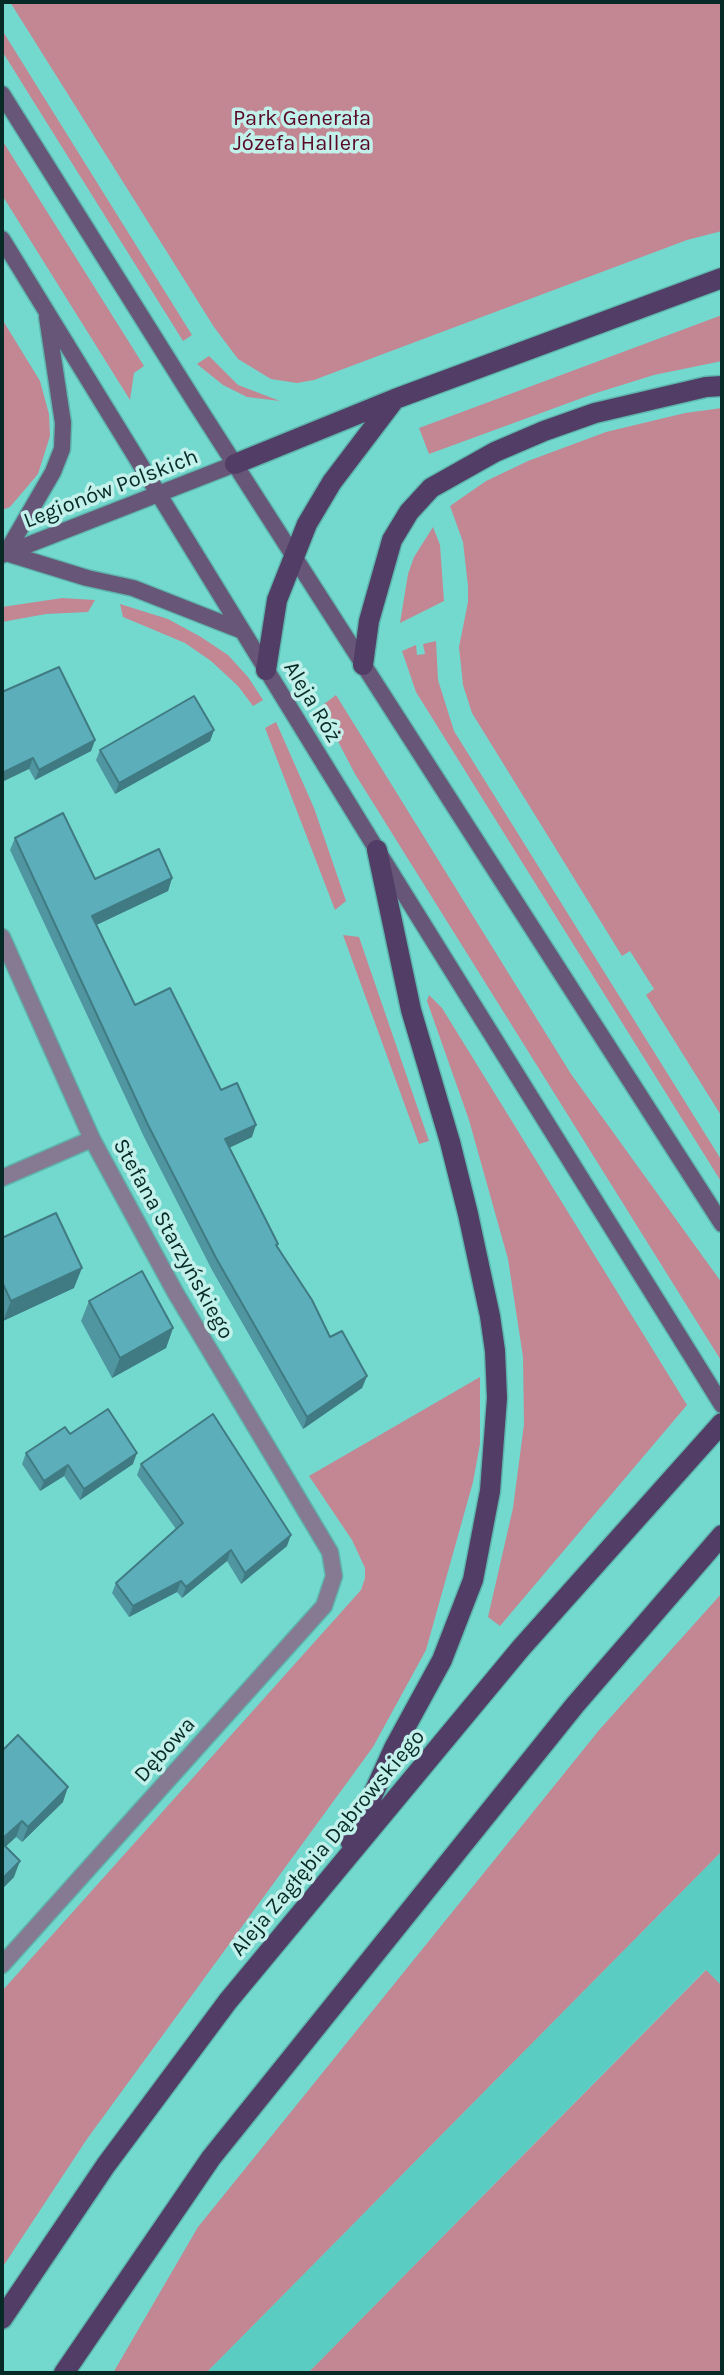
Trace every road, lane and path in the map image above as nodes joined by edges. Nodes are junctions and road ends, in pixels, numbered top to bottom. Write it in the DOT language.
graph roads {
  1 [pos="2,94"];
  2 [pos="2,239"];
  3 [pos="722,278"];
  4 [pos="45,308"];
  5 [pos="722,386"];
  6 [pos="395,399"];
  7 [pos="235,464"];
  8 [pos="158,495"];
  9 [pos="4,554"];
  10 [pos="294,557"];
  11 [pos="240,630"];
  12 [pos="363,665"];
  13 [pos="266,670"];
  14 [pos="377,850"];
  15 [pos="2,937"];
  16 [pos="92,1139"];
  17 [pos="2,1178"];
  18 [pos="722,1224"];
  19 [pos="722,1405"];
  20 [pos="722,1423"];
  21 [pos="722,1535"];
  22 [pos="330,1552"];
  23 [pos="340,1868"];
  24 [pos="2,1965"];
  25 [pos="2,2319"];
  26 [pos="64,2373"];
  1 -- 7 [label="main road"];
  2 -- 4 [label="main road, Aleja Róż"];
  3 -- 6 [label="main road"];
  4 -- 8 [label="main road, Aleja Róż"];
  4 -- 9 [label="main road"];
  5 -- 12 [label="main road"];
  6 -- 7 [label="main road"];
  6 -- 10 [label="main road"];
  7 -- 8 [label="main road, Legionów Polskich"];
  7 -- 10 [label="main road"];
  8 -- 9 [label="main road, Legionów Polskich"];
  8 -- 11 [label="main road, Aleja Róż"];
  9 -- 11 [label="main road"];
  10 -- 12 [label="main road"];
  10 -- 13 [label="main road"];
  11 -- 13 [label="main road, Aleja Róż"];
  12 -- 18 [label="main road"];
  13 -- 14 [label="main road, Aleja Róż"];
  14 -- 19 [label="main road, Aleja Róż"];
  14 -- 23 [label="main road"];
  15 -- 16 [label="street, Stefana Starzyńskiego"];
  16 -- 17 [label="street"];
  16 -- 22 [label="street, Stefana Starzyńskiego"];
  20 -- 23 [label="main road, Aleja Zagłębia Dąbrowskiego"];
  21 -- 26 [label="main road"];
  22 -- 24 [label="street, Dębowa"];
  23 -- 25 [label="main road, Aleja Zagłębia Dąbrowskiego"];
}
